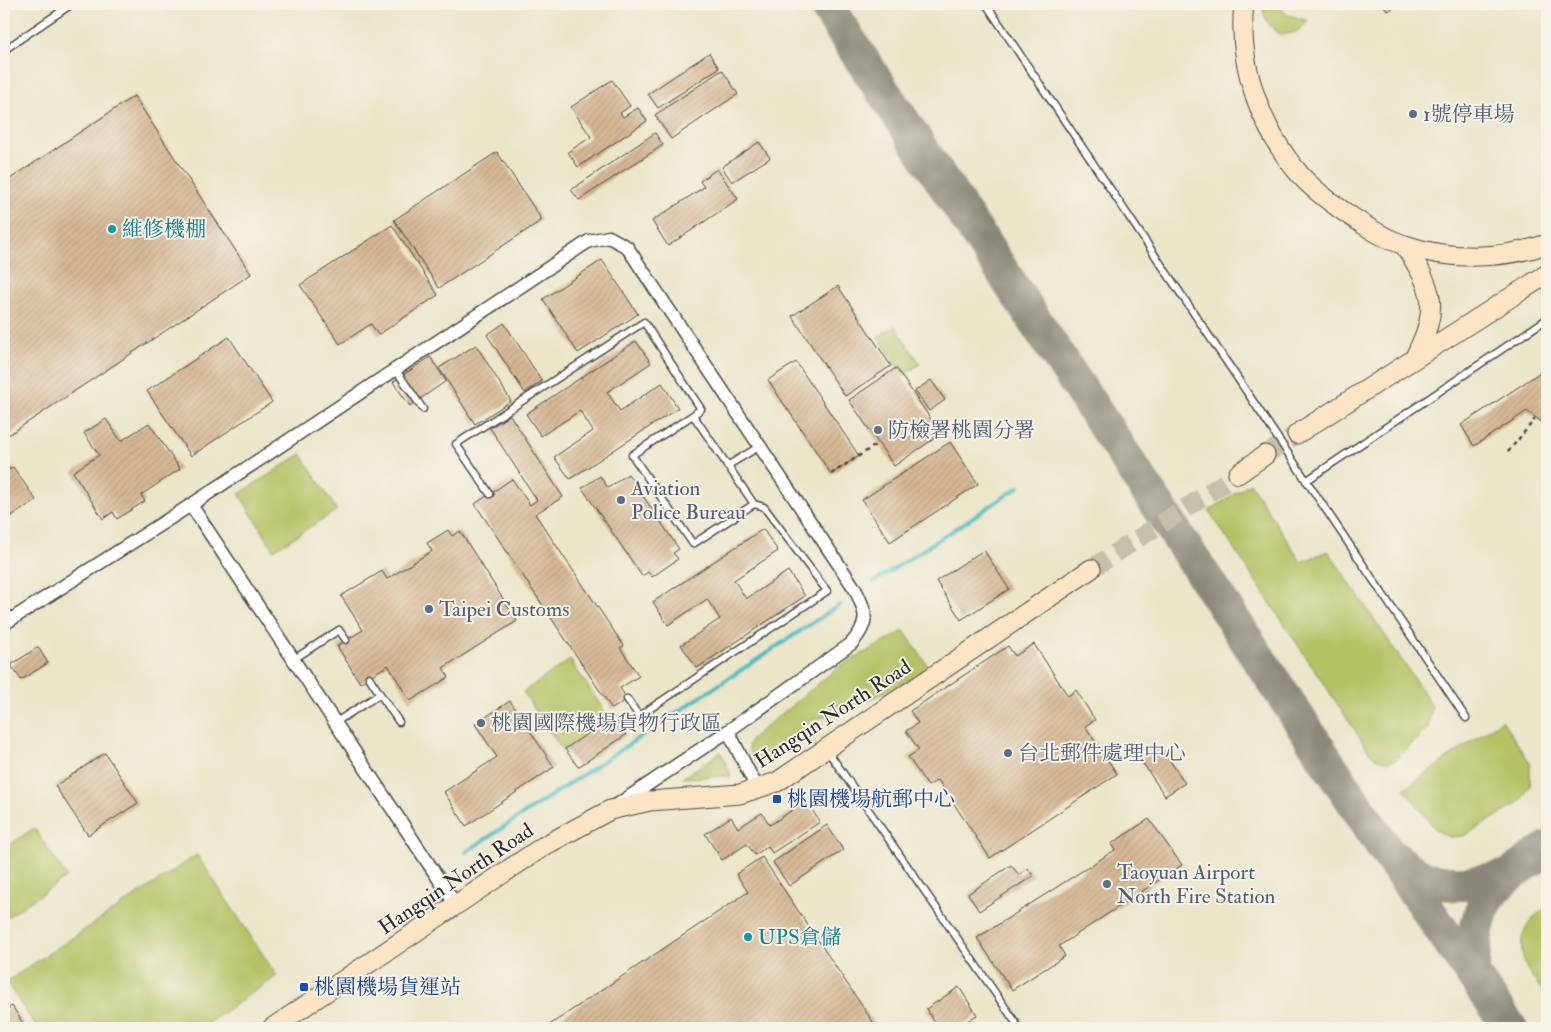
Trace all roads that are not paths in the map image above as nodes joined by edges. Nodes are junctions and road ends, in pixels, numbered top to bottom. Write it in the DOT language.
graph roads {
  1 [pos="72,4"];
  2 [pos="986,4"];
  3 [pos="1244,4"];
  4 [pos="4,50"];
  5 [pos="1547,244"];
  6 [pos="1405,246"];
  7 [pos="1547,274"];
  8 [pos="1547,319"];
  9 [pos="1415,357"];
  10 [pos="395,369"];
  11 [pos="423,409"];
  12 [pos="693,415"];
  13 [pos="1297,434"];
  14 [pos="760,446"];
  15 [pos="1266,455"];
  16 [pos="727,466"];
  17 [pos="1238,474"];
  18 [pos="1306,481"];
  19 [pos="490,494"];
  20 [pos="191,504"];
  21 [pos="754,504"];
  22 [pos="1091,569"];
  23 [pos="4,624"];
  24 [pos="346,640"];
  25 [pos="294,659"];
  26 [pos="369,677"];
  27 [pos="380,694"];
  28 [pos="627,699"];
  29 [pos="1466,718"];
  30 [pos="336,722"];
  31 [pos="399,722"];
  32 [pos="728,731"];
  33 [pos="826,749"];
  34 [pos="757,788"];
  35 [pos="610,810"];
  36 [pos="456,905"];
  37 [pos="1016,1023"];
  38 [pos="272,1028"];
  1 -- 4 [label="lane"];
  2 -- 18 [label="lane"];
  3 -- 6 [label="street"];
  5 -- 6 [label="street"];
  6 -- 9 [label="street"];
  7 -- 9 [label="street"];
  8 -- 18 [label="lane"];
  9 -- 13 [label="street"];
  10 -- 11 [label="lane"];
  10 -- 14 [label="street"];
  10 -- 20 [label="street"];
  12 -- 16 [label="lane"];
  12 -- 19 [label="lane"];
  12 -- 21 [label="lane"];
  14 -- 16 [label="lane"];
  14 -- 32 [label="street"];
  15 -- 17 [label="street"];
  16 -- 21 [label="lane"];
  18 -- 29 [label="lane"];
  20 -- 23 [label="street"];
  20 -- 25 [label="street"];
  21 -- 28 [label="lane"];
  22 -- 33 [label="street, Hangqin North Road"];
  24 -- 25 [label="lane"];
  25 -- 30 [label="street"];
  26 -- 27 [label="lane"];
  27 -- 30 [label="lane"];
  27 -- 31 [label="lane"];
  30 -- 36 [label="street"];
  32 -- 34 [label="street"];
  32 -- 35 [label="street"];
  33 -- 34 [label="street, Hangqin North Road"];
  33 -- 37 [label="lane"];
  34 -- 35 [label="street, Hangqin North Road"];
  35 -- 36 [label="street, Hangqin North Road"];
  36 -- 38 [label="street, Hangqin North Road"];
}
